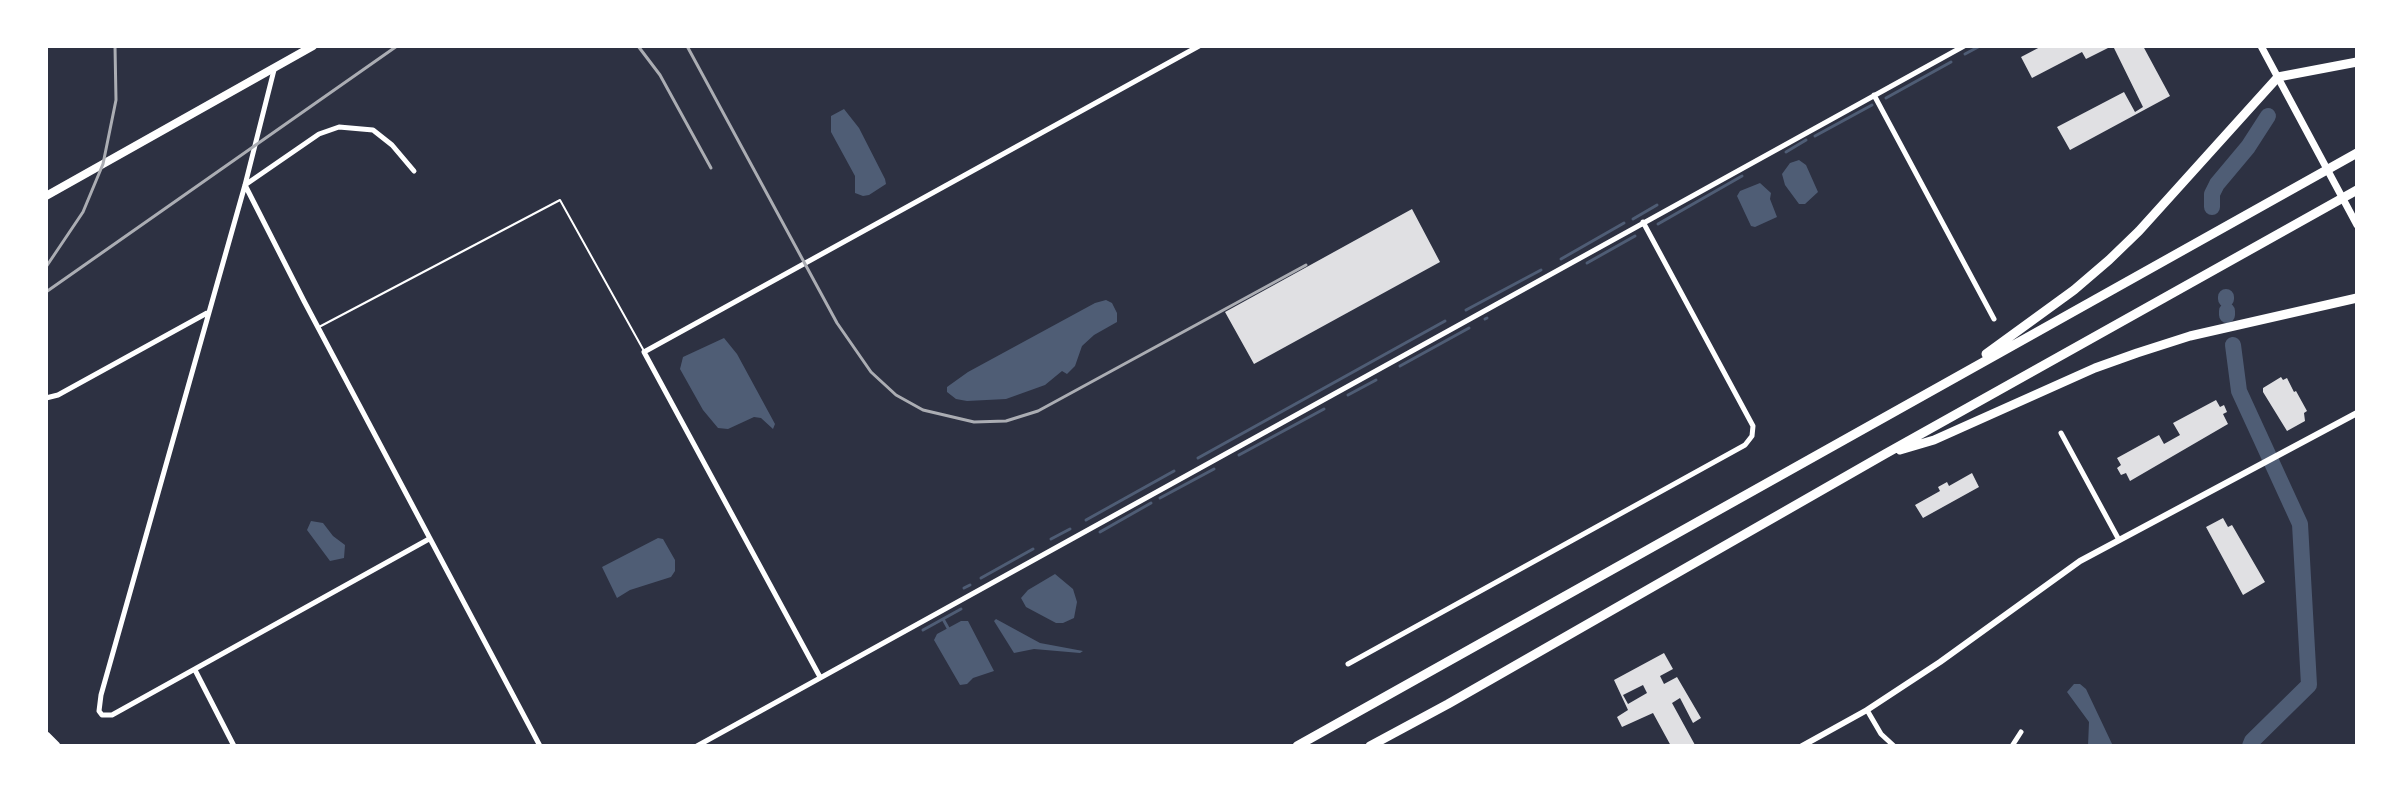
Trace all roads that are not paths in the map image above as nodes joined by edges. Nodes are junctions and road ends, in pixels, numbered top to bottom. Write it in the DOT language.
graph roads {
  1 [pos="313,46"];
  2 [pos="1199,46"];
  3 [pos="1964,46"];
  4 [pos="2261,46"];
  5 [pos="2357,62"];
  6 [pos="274,69"];
  7 [pos="2278,77"];
  8 [pos="1874,95"];
  9 [pos="2356,154"];
  10 [pos="414,171"];
  11 [pos="245,185"];
  12 [pos="2357,190"];
  13 [pos="46,196"];
  14 [pos="1643,222"];
  15 [pos="2357,225"];
  16 [pos="2355,299"];
  17 [pos="207,313"];
  18 [pos="1994,319"];
  19 [pos="318,328"];
  20 [pos="644,352"];
  21 [pos="1942,384"];
  22 [pos="46,398"];
  23 [pos="2357,413"];
  24 [pos="2061,433"];
  25 [pos="1885,454"];
  26 [pos="429,539"];
  27 [pos="2119,540"];
  28 [pos="1348,664"];
  29 [pos="195,670"];
  30 [pos="820,677"];
  31 [pos="1867,710"];
  32 [pos="2021,732"];
  33 [pos="46,736"];
  34 [pos="56,746"];
  35 [pos="234,746"];
  36 [pos="540,746"];
  37 [pos="697,746"];
  38 [pos="1297,746"];
  39 [pos="1370,746"];
  40 [pos="1802,746"];
  41 [pos="1894,746"];
  42 [pos="2012,746"];
  1 -- 6 [label="main road"];
  2 -- 20 [label="street"];
  3 -- 8 [label="street"];
  4 -- 7 [label="main road"];
  5 -- 7 [label="highway"];
  6 -- 11 [label="street"];
  6 -- 13 [label="main road"];
  7 -- 15 [label="main road"];
  7 -- 21 [label="highway"];
  8 -- 14 [label="street"];
  8 -- 18 [label="street"];
  9 -- 21 [label="highway"];
  10 -- 11 [label="street"];
  11 -- 17 [label="street"];
  11 -- 19 [label="street"];
  12 -- 25 [label="highway"];
  14 -- 28 [label="street"];
  14 -- 30 [label="street"];
  16 -- 25 [label="highway"];
  17 -- 22 [label="street"];
  17 -- 29 [label="street"];
  19 -- 20 [label="lane"];
  19 -- 26 [label="street"];
  20 -- 30 [label="street"];
  21 -- 38 [label="highway"];
  23 -- 27 [label="street"];
  24 -- 27 [label="street"];
  25 -- 39 [label="highway"];
  26 -- 29 [label="street"];
  26 -- 36 [label="street"];
  27 -- 31 [label="street"];
  29 -- 35 [label="street"];
  30 -- 37 [label="street"];
  31 -- 40 [label="street"];
  31 -- 41 [label="street"];
  32 -- 42 [label="street"];
  33 -- 34 [label="highway"];
}
